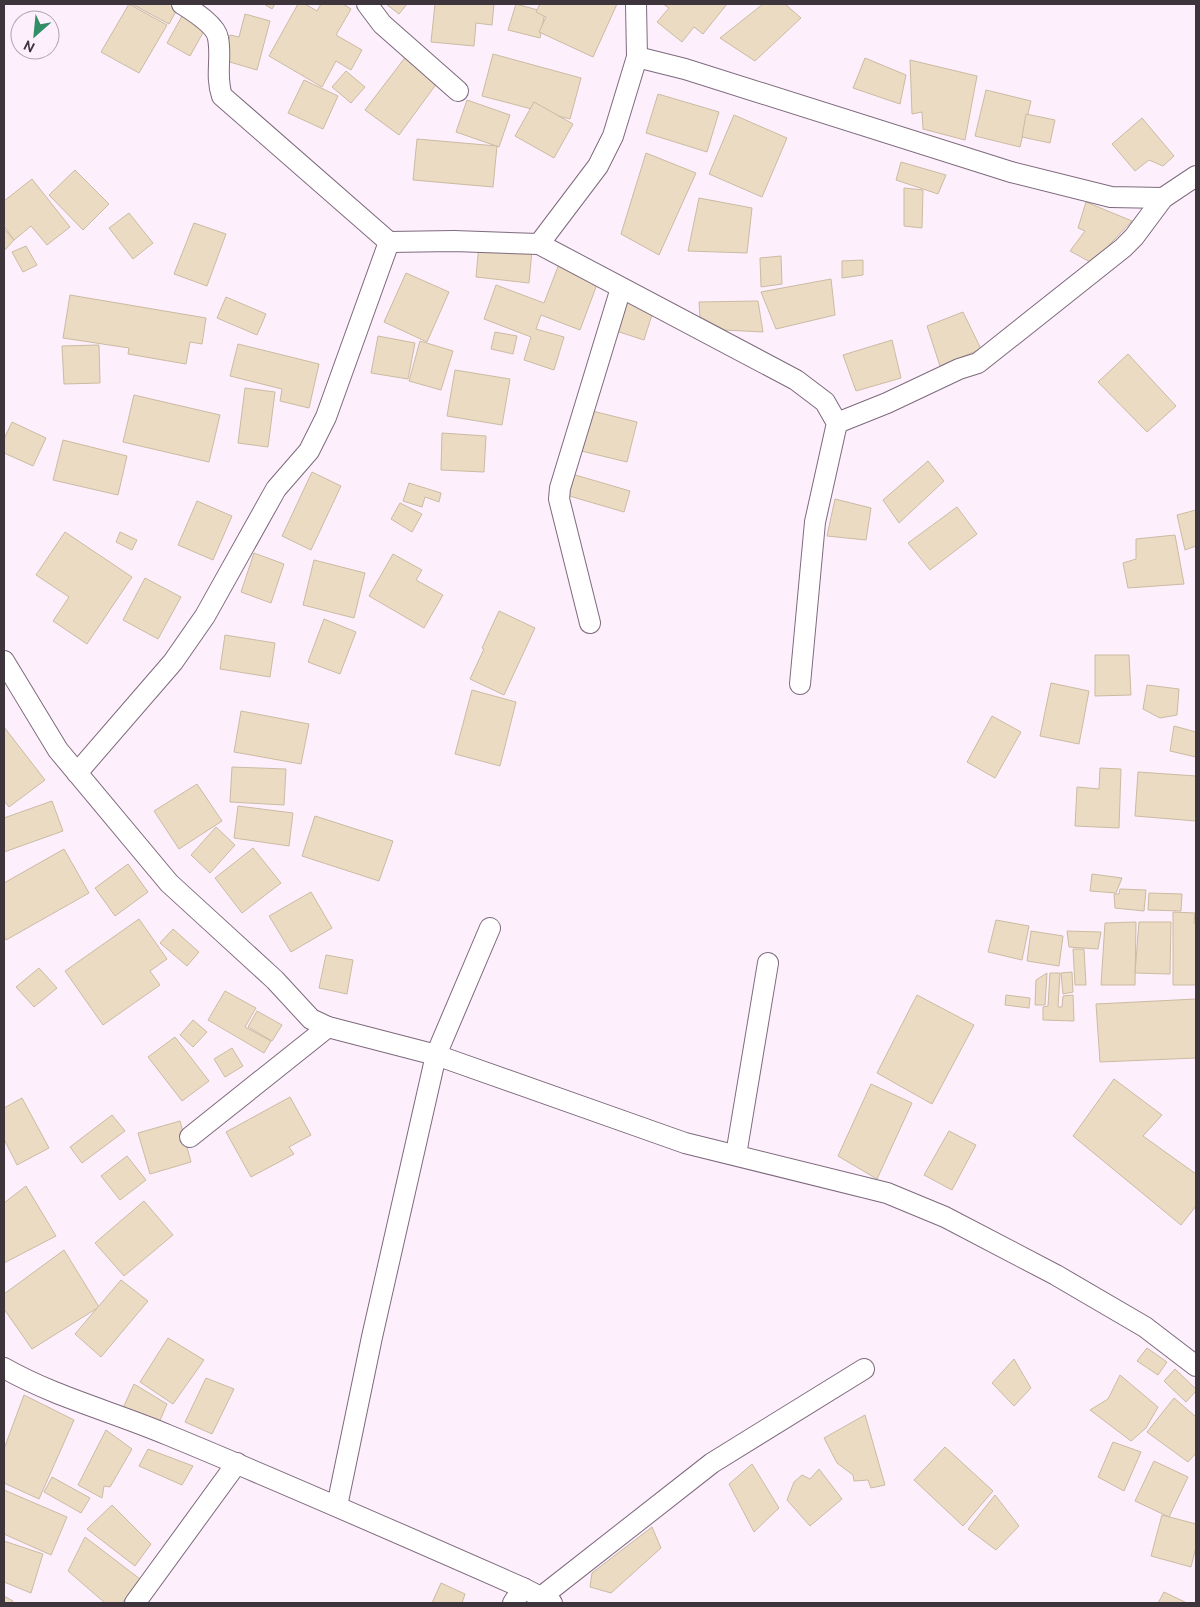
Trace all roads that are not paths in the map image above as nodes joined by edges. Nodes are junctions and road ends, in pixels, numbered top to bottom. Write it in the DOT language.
graph roads {
  1 [pos="182,4"];
  2 [pos="367,4"];
  3 [pos="636,4"];
  4 [pos="637,57"];
  5 [pos="458,91"];
  6 [pos="1196,176"];
  7 [pos="1163,198"];
  8 [pos="389,242"];
  9 [pos="539,244"];
  10 [pos="621,288"];
  11 [pos="837,422"];
  12 [pos="590,623"];
  13 [pos="4,661"];
  14 [pos="800,684"];
  15 [pos="77,773"];
  16 [pos="490,928"];
  17 [pos="768,963"];
  18 [pos="328,1027"];
  19 [pos="436,1055"];
  20 [pos="190,1137"];
  21 [pos="736,1156"];
  22 [pos="1196,1366"];
  23 [pos="4,1368"];
  24 [pos="864,1369"];
  25 [pos="237,1463"];
  26 [pos="337,1506"];
  27 [pos="518,1596"];
  28 [pos="546,1600"];
  29 [pos="134,1603"];
  1 -- 8 [label="street"];
  2 -- 5 [label="street"];
  3 -- 4 [label="street"];
  4 -- 7 [label="street"];
  4 -- 9 [label="street"];
  6 -- 7 [label="street"];
  7 -- 11 [label="street"];
  8 -- 9 [label="street"];
  8 -- 15 [label="street"];
  9 -- 10 [label="street"];
  10 -- 11 [label="street"];
  10 -- 12 [label="street"];
  11 -- 14 [label="street"];
  13 -- 15 [label="street"];
  15 -- 18 [label="street"];
  16 -- 19 [label="street"];
  17 -- 21 [label="street"];
  18 -- 19 [label="street"];
  18 -- 20 [label="street"];
  19 -- 21 [label="street"];
  19 -- 26 [label="street"];
  21 -- 22 [label="street"];
  23 -- 25 [label="street"];
  24 -- 28 [label="street"];
  25 -- 26 [label="street"];
  25 -- 29 [label="street"];
  26 -- 27 [label="street"];
  27 -- 28 [label="street"];
}
